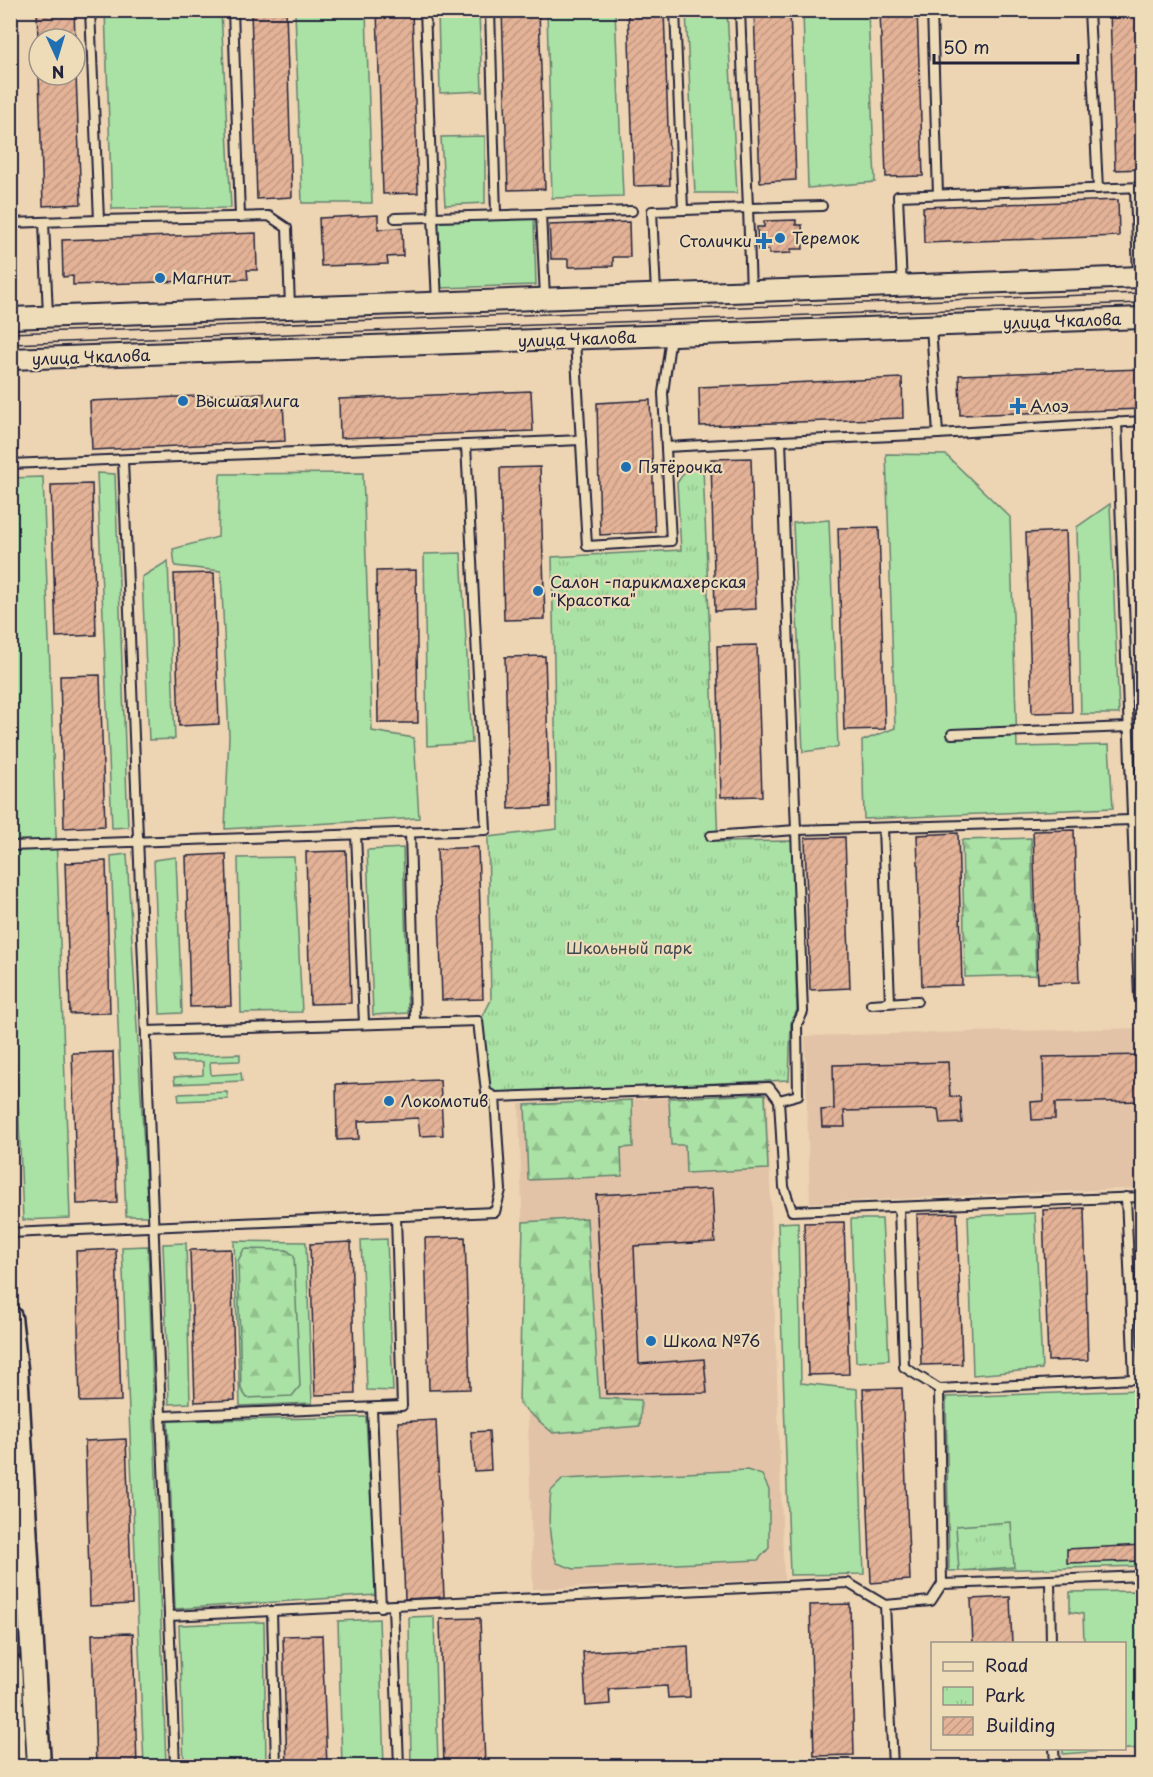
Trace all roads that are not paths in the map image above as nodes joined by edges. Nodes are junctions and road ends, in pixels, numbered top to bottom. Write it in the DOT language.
graph roads {
  1 [pos="90,10"];
  2 [pos="233,10"];
  3 [pos="425,10"];
  4 [pos="490,10"];
  5 [pos="675,10"];
  6 [pos="740,10"];
  7 [pos="932,10"];
  8 [pos="1089,10"];
  9 [pos="1139,188"];
  10 [pos="1098,189"];
  11 [pos="938,194"];
  12 [pos="822,206"];
  13 [pos="748,208"];
  14 [pos="683,210"];
  15 [pos="632,211"];
  16 [pos="541,214"];
  17 [pos="496,215"];
  18 [pos="240,217"];
  19 [pos="433,217"];
  20 [pos="394,218"];
  21 [pos="99,220"];
  22 [pos="44,222"];
  23 [pos="10,223"];
  24 [pos="1140,277"];
  25 [pos="902,286"];
  26 [pos="751,291"];
  27 [pos="656,295"];
  28 [pos="545,299"];
  29 [pos="437,302"];
  30 [pos="290,308"];
  31 [pos="48,316"];
  32 [pos="10,318"];
  33 [pos="1143,318"];
  34 [pos="930,326"];
  35 [pos="670,336"];
  36 [pos="575,339"];
  37 [pos="10,359"];
  38 [pos="1143,421"];
  39 [pos="1117,422"];
  40 [pos="938,434"];
  41 [pos="581,440"];
  42 [pos="781,441"];
  43 [pos="466,445"];
  44 [pos="666,447"];
  45 [pos="123,460"];
  46 [pos="10,464"];
  47 [pos="1129,727"];
  48 [pos="952,734"];
  49 [pos="1132,820"];
  50 [pos="883,828"];
  51 [pos="796,830"];
  52 [pos="410,832"];
  53 [pos="356,834"];
  54 [pos="711,836"];
  55 [pos="136,841"];
  56 [pos="10,846"];
  57 [pos="1139,997"];
  58 [pos="917,1001"];
  59 [pos="890,1002"];
  60 [pos="871,1004"];
  61 [pos="415,1021"];
  62 [pos="364,1023"];
  63 [pos="146,1031"];
  64 [pos="495,1097"];
  65 [pos="779,1100"];
  66 [pos="1126,1197"];
  67 [pos="1143,1197"];
  68 [pos="899,1207"];
  69 [pos="396,1217"];
  70 [pos="155,1227"];
  71 [pos="10,1233"];
  72 [pos="10,1317"];
  73 [pos="1134,1379"];
  74 [pos="1143,1383"];
  75 [pos="939,1389"];
  76 [pos="372,1409"];
  77 [pos="162,1416"];
  78 [pos="1143,1576"];
  79 [pos="1050,1580"];
  80 [pos="942,1584"];
  81 [pos="885,1605"];
  82 [pos="393,1606"];
  83 [pos="381,1607"];
  84 [pos="272,1611"];
  85 [pos="170,1616"];
  86 [pos="1052,1642"];
  87 [pos="10,1665"];
  88 [pos="1054,1750"];
  89 [pos="15,1767"];
  90 [pos="39,1767"];
  91 [pos="175,1767"];
  92 [pos="276,1767"];
  93 [pos="399,1767"];
  94 [pos="892,1767"];
  95 [pos="1055,1767"];
  1 -- 21 [label="lane"];
  2 -- 18 [label="lane"];
  3 -- 19 [label="lane"];
  4 -- 17 [label="lane"];
  5 -- 14 [label="lane"];
  6 -- 13 [label="lane"];
  7 -- 11 [label="lane"];
  8 -- 10 [label="lane"];
  9 -- 10 [label="lane"];
  9 -- 24 [label="lane"];
  10 -- 11 [label="lane"];
  11 -- 25 [label="lane"];
  12 -- 13 [label="lane"];
  13 -- 14 [label="lane"];
  13 -- 26 [label="lane"];
  14 -- 27 [label="lane"];
  15 -- 16 [label="lane"];
  16 -- 17 [label="lane"];
  16 -- 28 [label="lane"];
  17 -- 19 [label="lane"];
  18 -- 21 [label="lane"];
  18 -- 30 [label="lane"];
  19 -- 20 [label="lane"];
  19 -- 29 [label="lane"];
  21 -- 22 [label="lane"];
  22 -- 23 [label="lane"];
  22 -- 31 [label="lane"];
  24 -- 25 [label="street"];
  25 -- 26 [label="street"];
  26 -- 27 [label="street"];
  27 -- 28 [label="street"];
  28 -- 29 [label="street"];
  29 -- 30 [label="street"];
  30 -- 31 [label="street"];
  31 -- 32 [label="street"];
  33 -- 34 [label="street, улица Чкалова"];
  34 -- 35 [label="street, улица Чкалова"];
  34 -- 40 [label="lane"];
  35 -- 36 [label="street, улица Чкалова"];
  35 -- 44 [label="lane"];
  36 -- 37 [label="street, улица Чкалова"];
  36 -- 41 [label="lane"];
  38 -- 39 [label="lane"];
  39 -- 40 [label="lane"];
  39 -- 47 [label="lane"];
  40 -- 42 [label="lane"];
  41 -- 43 [label="lane"];
  41 -- 44 [label="lane"];
  42 -- 44 [label="lane"];
  42 -- 51 [label="lane"];
  43 -- 45 [label="lane"];
  43 -- 52 [label="lane"];
  45 -- 46 [label="lane"];
  45 -- 55 [label="lane"];
  47 -- 48 [label="lane"];
  47 -- 49 [label="lane"];
  49 -- 50 [label="lane"];
  49 -- 57 [label="lane"];
  50 -- 51 [label="lane"];
  50 -- 59 [label="lane"];
  51 -- 54 [label="lane"];
  51 -- 65 [label="lane"];
  52 -- 53 [label="lane"];
  52 -- 61 [label="lane"];
  53 -- 55 [label="lane"];
  53 -- 62 [label="lane"];
  55 -- 56 [label="lane"];
  55 -- 63 [label="lane"];
  58 -- 59 [label="lane"];
  59 -- 60 [label="lane"];
  61 -- 62 [label="lane"];
  61 -- 64 [label="lane"];
  62 -- 63 [label="lane"];
  63 -- 70 [label="lane"];
  64 -- 65 [label="lane"];
  64 -- 69 [label="lane"];
  65 -- 68 [label="lane"];
  66 -- 67 [label="lane"];
  66 -- 68 [label="lane"];
  66 -- 73 [label="lane"];
  68 -- 75 [label="lane"];
  69 -- 70 [label="lane"];
  69 -- 76 [label="lane"];
  70 -- 71 [label="lane"];
  70 -- 77 [label="lane"];
  72 -- 90 [label="main road"];
  73 -- 74 [label="lane"];
  73 -- 75 [label="lane"];
  75 -- 80 [label="lane"];
  76 -- 77 [label="lane"];
  76 -- 83 [label="lane"];
  77 -- 85 [label="lane"];
  78 -- 79 [label="lane"];
  79 -- 80 [label="lane"];
  79 -- 86 [label="lane"];
  80 -- 81 [label="lane"];
  81 -- 82 [label="lane"];
  81 -- 94 [label="lane"];
  82 -- 83 [label="lane"];
  82 -- 93 [label="lane"];
  83 -- 84 [label="lane"];
  84 -- 85 [label="lane"];
  84 -- 92 [label="lane"];
  85 -- 91 [label="lane"];
  87 -- 89 [label="main road"];
  88 -- 95 [label="lane"];
}
